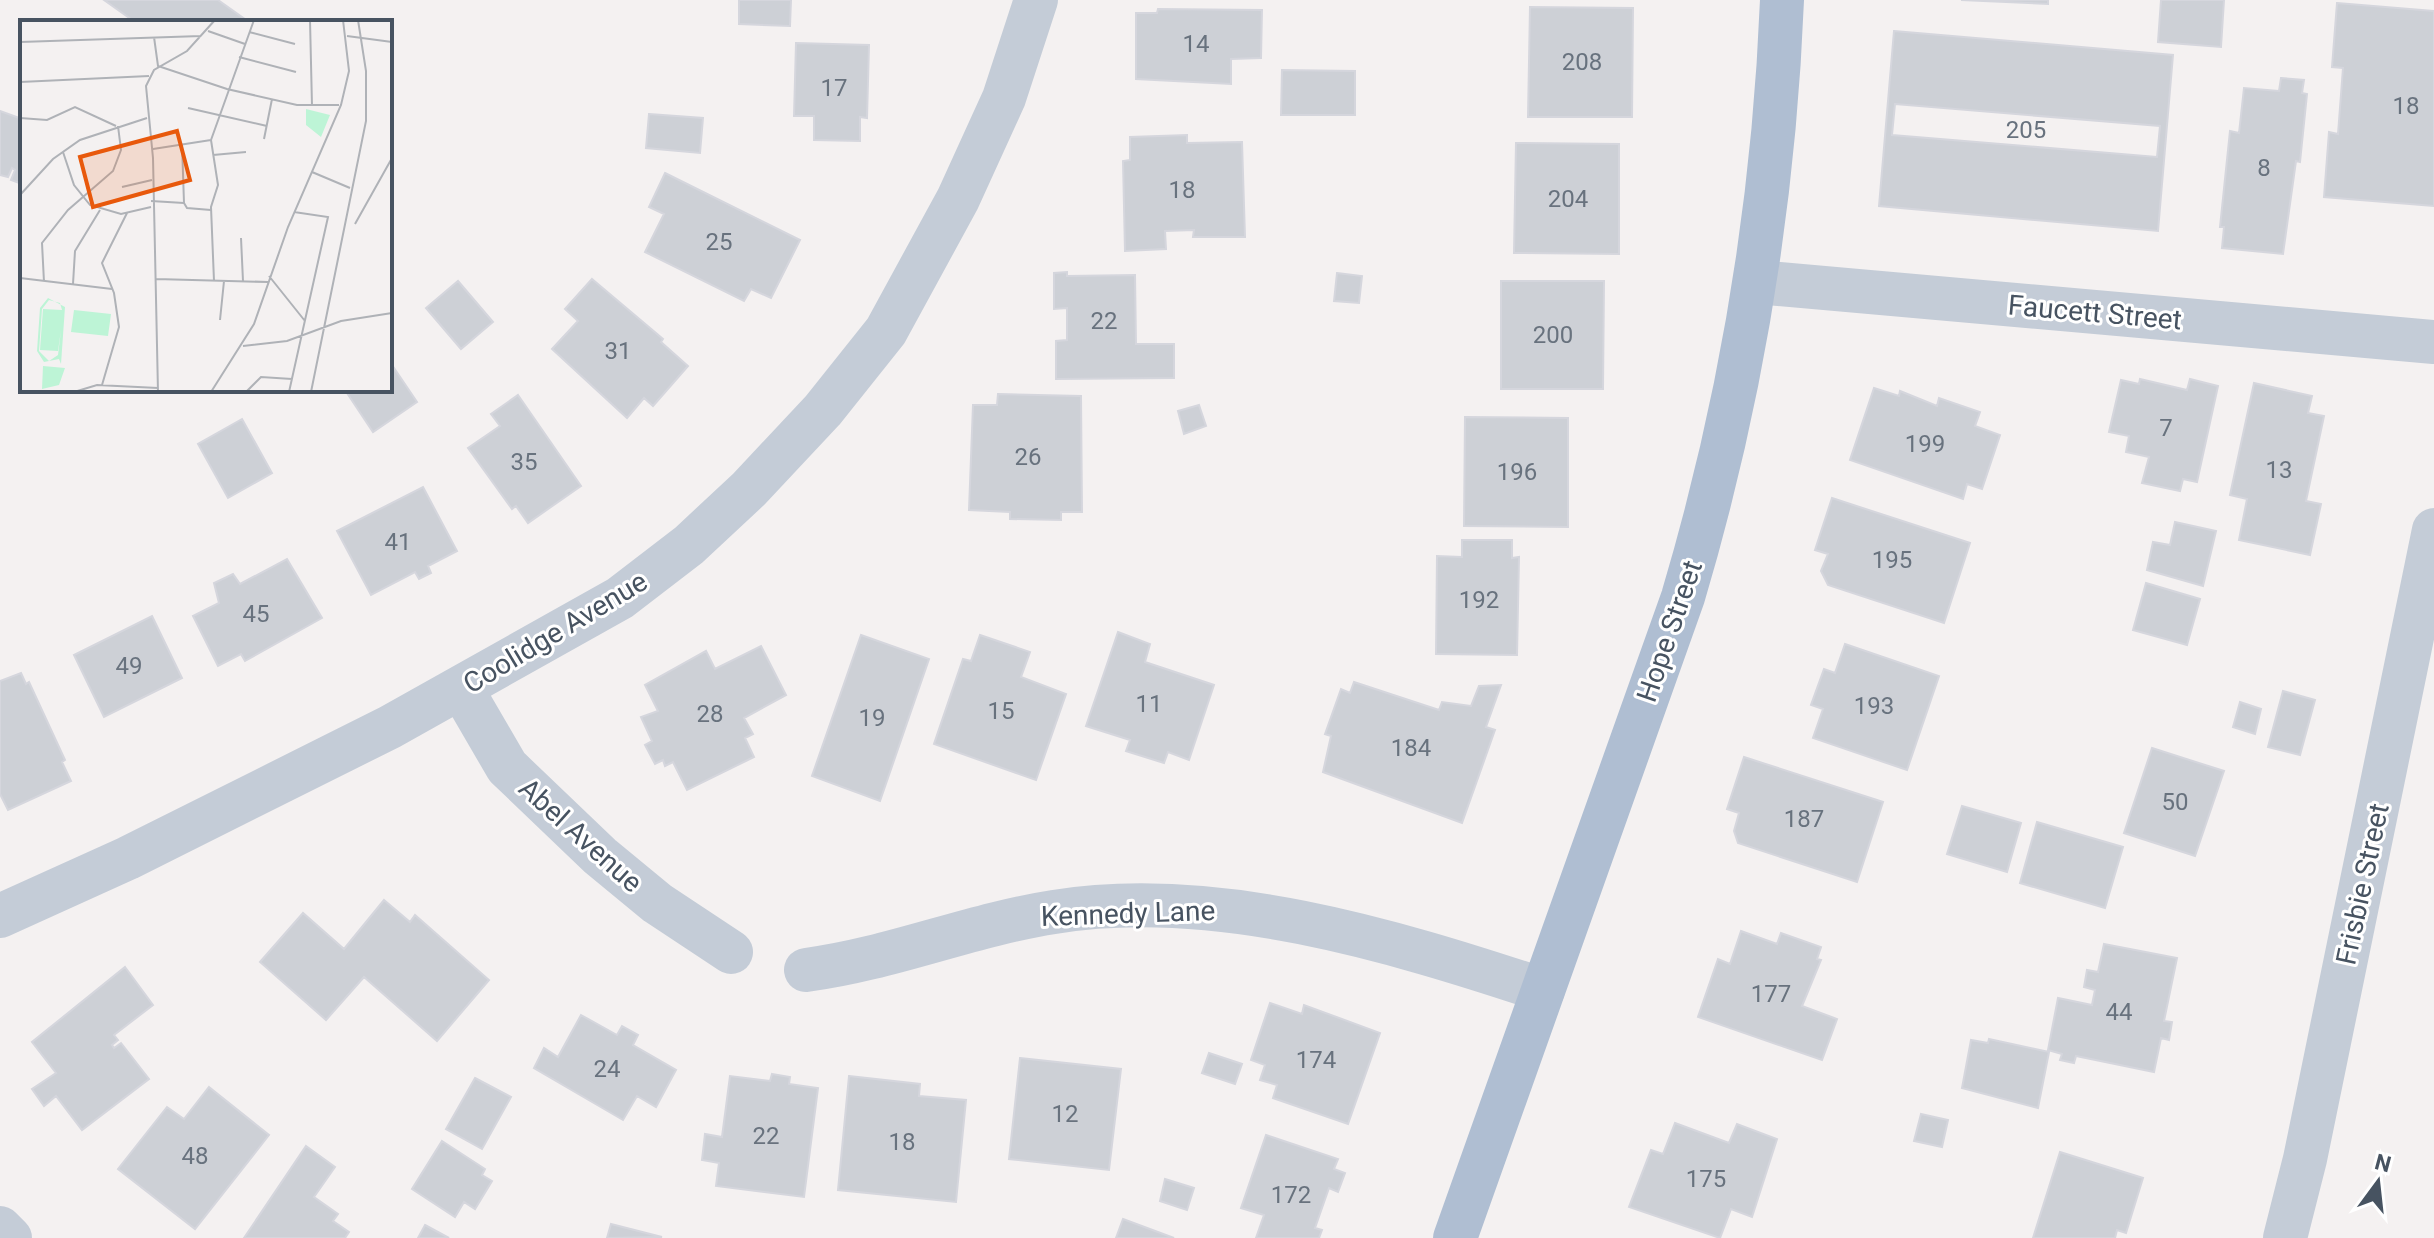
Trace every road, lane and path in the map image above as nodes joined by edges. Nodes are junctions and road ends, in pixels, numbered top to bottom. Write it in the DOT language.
graph roads {
  1 [pos="1036,0"];
  2 [pos="1782,0"];
  3 [pos="1756,282"];
  4 [pos="2434,342"];
  5 [pos="2434,530"];
  6 [pos="461,688"];
  7 [pos="0,916"];
  8 [pos="731,952"];
  9 [pos="806,970"];
  10 [pos="1543,990"];
  11 [pos="0,1228"];
  12 [pos="10,1238"];
  13 [pos="1455,1238"];
  14 [pos="2285,1238"];
  1 -- 6 [label="street, Coolidge Avenue"];
  2 -- 3 [label="main road, Hope Street"];
  3 -- 4 [label="street, Faucett Street"];
  3 -- 10 [label="main road, Hope Street"];
  5 -- 14 [label="street, Frisbie Street"];
  6 -- 7 [label="street, Coolidge Avenue"];
  6 -- 8 [label="street, Abel Avenue"];
  9 -- 10 [label="street, Kennedy Lane"];
  10 -- 13 [label="main road, Hope Street"];
  11 -- 12 [label="street"];
}
